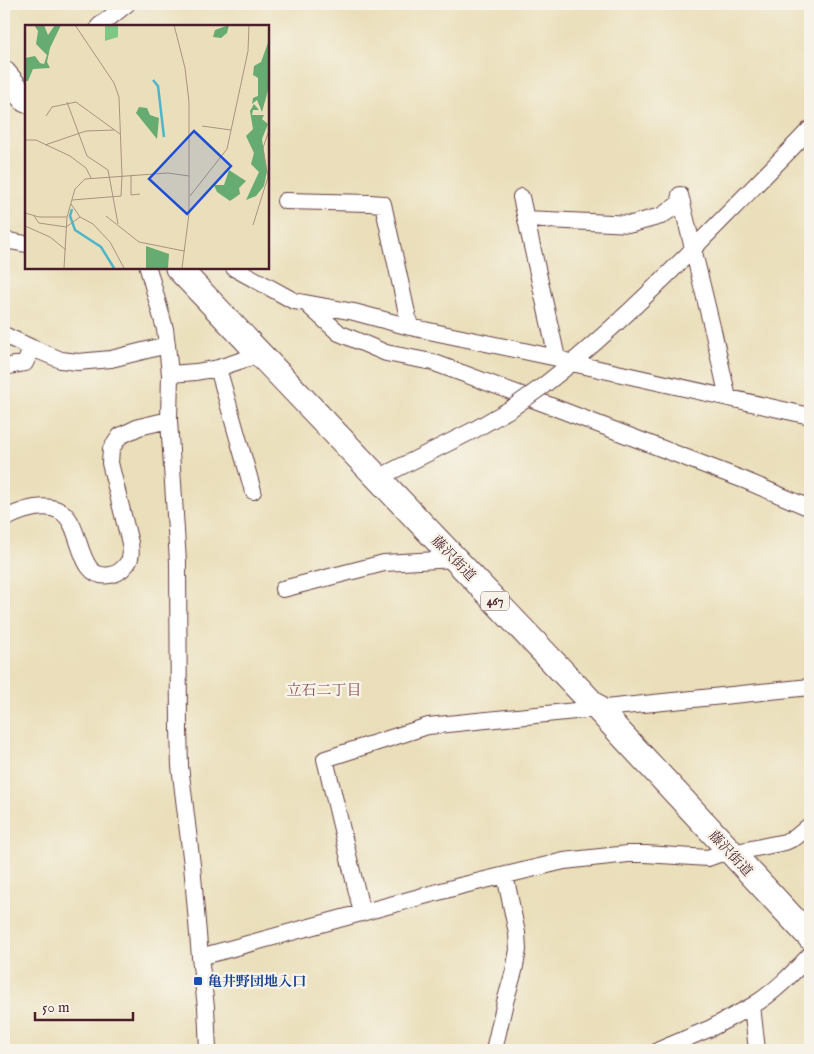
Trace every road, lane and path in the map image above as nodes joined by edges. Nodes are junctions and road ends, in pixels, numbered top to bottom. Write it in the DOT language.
graph roads {
  1 [pos="127,4"];
  2 [pos="100,25"];
  3 [pos="810,129"];
  4 [pos="521,197"];
  5 [pos="285,201"];
  6 [pos="526,219"];
  7 [pos="4,240"];
  8 [pos="25,244"];
  9 [pos="693,249"];
  10 [pos="148,269"];
  11 [pos="179,269"];
  12 [pos="236,269"];
  13 [pos="308,304"];
  14 [pos="410,326"];
  15 [pos="4,335"];
  16 [pos="168,345"];
  17 [pos="32,348"];
  18 [pos="261,354"];
  19 [pos="564,361"];
  20 [pos="4,367"];
  21 [pos="218,368"];
  22 [pos="170,374"];
  23 [pos="728,398"];
  24 [pos="810,416"];
  25 [pos="169,420"];
  26 [pos="378,478"];
  27 [pos="253,492"];
  28 [pos="810,508"];
  29 [pos="4,519"];
  30 [pos="455,559"];
  31 [pos="283,590"];
  32 [pos="810,687"];
  33 [pos="597,708"];
  34 [pos="810,825"];
  35 [pos="732,854"];
  36 [pos="505,876"];
  37 [pos="362,913"];
  38 [pos="805,924"];
  39 [pos="810,955"];
  40 [pos="200,957"];
  41 [pos="752,1006"];
  42 [pos="208,1050"];
  43 [pos="494,1050"];
  44 [pos="659,1050"];
  45 [pos="757,1050"];
  1 -- 2 [label="street"];
  3 -- 9 [label="street"];
  4 -- 6 [label="street"];
  5 -- 14 [label="street"];
  6 -- 9 [label="street"];
  6 -- 19 [label="street"];
  7 -- 8 [label="street"];
  9 -- 19 [label="street"];
  9 -- 23 [label="street"];
  10 -- 16 [label="street"];
  11 -- 18 [label="highway, 藤沢街道 / 467"];
  12 -- 13 [label="street"];
  13 -- 14 [label="street"];
  13 -- 28 [label="street"];
  14 -- 19 [label="street"];
  15 -- 17 [label="street"];
  16 -- 17 [label="street"];
  16 -- 22 [label="street"];
  17 -- 20 [label="street"];
  18 -- 21 [label="street"];
  18 -- 26 [label="highway, 藤沢街道 / 467"];
  19 -- 23 [label="street"];
  19 -- 26 [label="street, bridge"];
  21 -- 22 [label="street"];
  21 -- 27 [label="street"];
  22 -- 25 [label="street"];
  23 -- 24 [label="street"];
  25 -- 29 [label="street"];
  25 -- 40 [label="street"];
  26 -- 30 [label="highway, 藤沢街道 / 467"];
  30 -- 31 [label="street"];
  30 -- 33 [label="highway, 藤沢街道 / 467"];
  32 -- 33 [label="street"];
  33 -- 35 [label="highway, 藤沢街道 / 467"];
  33 -- 37 [label="street"];
  34 -- 35 [label="street"];
  35 -- 36 [label="street"];
  35 -- 38 [label="highway, 藤沢街道 / 467"];
  36 -- 37 [label="street"];
  36 -- 43 [label="street"];
  37 -- 40 [label="street"];
  39 -- 41 [label="street"];
  40 -- 42 [label="street"];
  41 -- 44 [label="street"];
  41 -- 45 [label="street"];
}
